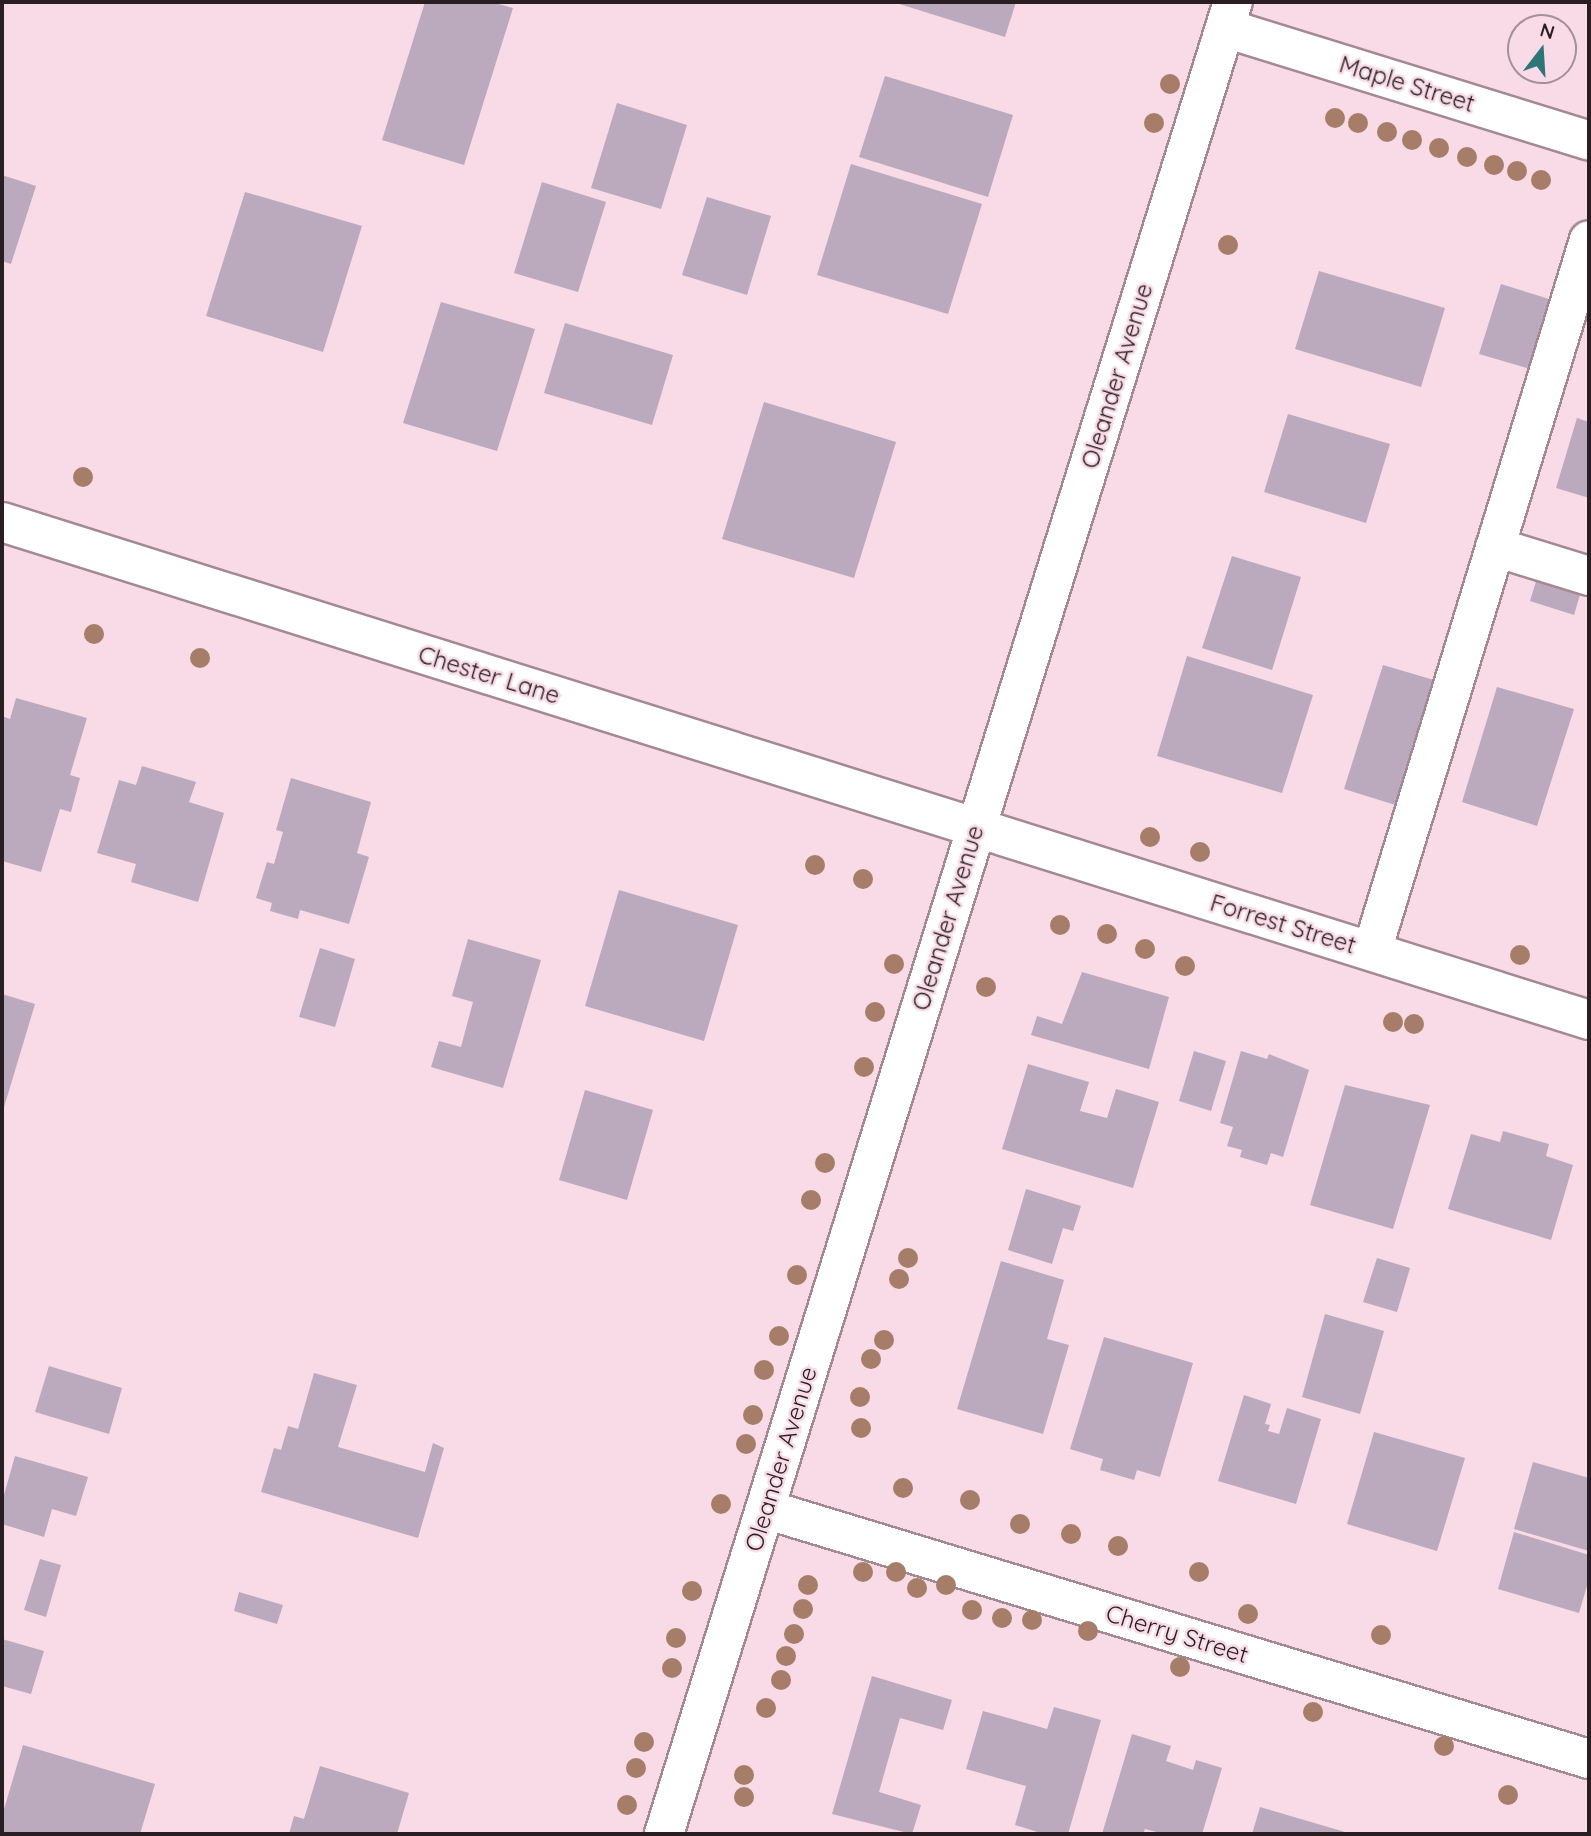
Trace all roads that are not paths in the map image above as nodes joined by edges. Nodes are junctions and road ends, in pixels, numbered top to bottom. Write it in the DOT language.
graph roads {
  1 [pos="1229,15"];
  2 [pos="1589,141"];
  3 [pos="1589,240"];
  4 [pos="2,522"];
  5 [pos="1495,547"];
  6 [pos="1589,576"];
  7 [pos="976,828"];
  8 [pos="1372,951"];
  9 [pos="1589,1020"];
  10 [pos="765,1509"];
  11 [pos="1589,1759"];
  12 [pos="664,1834"];
  1 -- 2 [label="street, Maple Street"];
  1 -- 7 [label="street, Oleander Avenue"];
  3 -- 5 [label="street"];
  4 -- 7 [label="street, Chester Lane"];
  5 -- 6 [label="street"];
  5 -- 8 [label="street"];
  7 -- 8 [label="street, Forrest Street"];
  7 -- 10 [label="street, Oleander Avenue"];
  8 -- 9 [label="street, Forrest Street"];
  10 -- 11 [label="street, Cherry Street"];
  10 -- 12 [label="street, Oleander Avenue"];
}
